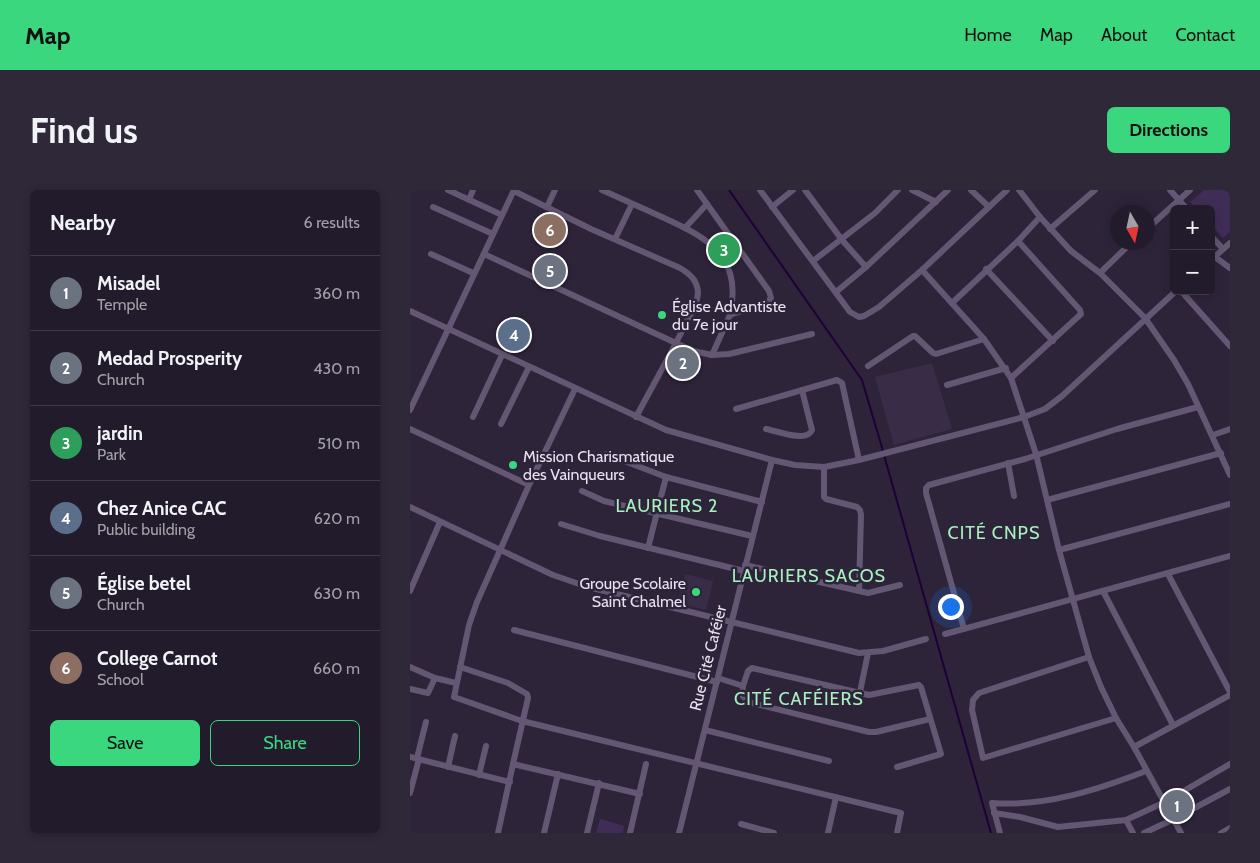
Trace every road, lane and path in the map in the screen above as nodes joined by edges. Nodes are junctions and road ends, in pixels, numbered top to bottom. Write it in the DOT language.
graph roads {
  1 [pos="448,190"];
  2 [pos="473,190"];
  3 [pos="514,190"];
  4 [pos="555,190"];
  5 [pos="602,190"];
  6 [pos="696,190"];
  7 [pos="760,190"];
  8 [pos="793,190"];
  9 [pos="805,190"];
  10 [pos="898,190"];
  11 [pos="912,190"];
  12 [pos="948,190"];
  13 [pos="971,190"];
  14 [pos="1007,190"];
  15 [pos="1019,190"];
  16 [pos="1095,190"];
  17 [pos="1170,190"];
  18 [pos="1190,190"];
  19 [pos="468,200"];
  20 [pos="1179,200"];
  21 [pos="936,202"];
  22 [pos="632,204"];
  23 [pos="707,204"];
  24 [pos="1183,205"];
  25 [pos="433,207"];
  26 [pos="547,207"];
  27 [pos="772,207"];
  28 [pos="989,207"];
  29 [pos="502,216"];
  30 [pos="1040,217"];
  31 [pos="1155,222"];
  32 [pos="685,228"];
  33 [pos="1050,229"];
  34 [pos="493,234"];
  35 [pos="615,239"];
  36 [pos="842,240"];
  37 [pos="1215,240"];
  38 [pos="1018,241"];
  39 [pos="1230,243"];
  40 [pos="1223,249"];
  41 [pos="1124,250"];
  42 [pos="431,254"];
  43 [pos="484,254"];
  44 [pos="1215,257"];
  45 [pos="1215,260"];
  46 [pos="813,261"];
  47 [pos="866,267"];
  48 [pos="1230,268"];
  49 [pos="986,269"];
  50 [pos="922,270"];
  51 [pos="474,273"];
  52 [pos="1100,273"];
  53 [pos="836,292"];
  54 [pos="1171,295"];
  55 [pos="1185,295"];
  56 [pos="952,303"];
  57 [pos="410,311"];
  58 [pos="730,315"];
  59 [pos="1145,318"];
  60 [pos="447,329"];
  61 [pos="812,334"];
  62 [pos="984,339"];
  63 [pos="1053,341"];
  64 [pos="676,344"];
  65 [pos="1230,346"];
  66 [pos="502,355"];
  67 [pos="712,355"];
  68 [pos="868,366"];
  69 [pos="529,367"];
  70 [pos="1006,368"];
  71 [pos="1011,378"];
  72 [pos="947,385"];
  73 [pos="575,389"];
  74 [pos="802,390"];
  75 [pos="1198,406"];
  76 [pos="410,410"];
  77 [pos="736,410"];
  78 [pos="473,417"];
  79 [pos="636,417"];
  80 [pos="1024,417"];
  81 [pos="501,424"];
  82 [pos="410,429"];
  83 [pos="766,429"];
  84 [pos="1230,430"];
  85 [pos="1213,435"];
  86 [pos="606,454"];
  87 [pos="1036,454"];
  88 [pos="1221,454"];
  89 [pos="772,460"];
  90 [pos="858,460"];
  91 [pos="1008,463"];
  92 [pos="824,467"];
  93 [pos="1230,473"];
  94 [pos="666,477"];
  95 [pos="529,485"];
  96 [pos="582,491"];
  97 [pos="1014,496"];
  98 [pos="1047,500"];
  99 [pos="762,502"];
  100 [pos="1230,504"];
  101 [pos="410,507"];
  102 [pos="657,513"];
  103 [pos="440,522"];
  104 [pos="561,524"];
  105 [pos="752,536"];
  106 [pos="648,548"];
  107 [pos="501,550"];
  108 [pos="1059,550"];
  109 [pos="1230,556"];
  110 [pos="744,568"];
  111 [pos="1168,574"];
  112 [pos="900,585"];
  113 [pos="410,591"];
  114 [pos="859,591"];
  115 [pos="1103,591"];
  116 [pos="1074,600"];
  117 [pos="731,622"];
  118 [pos="964,629"];
  119 [pos="514,630"];
  120 [pos="945,634"];
  121 [pos="926,639"];
  122 [pos="868,653"];
  123 [pos="1090,657"];
  124 [pos="410,667"];
  125 [pos="460,667"];
  126 [pos="435,678"];
  127 [pos="717,680"];
  128 [pos="456,683"];
  129 [pos="743,686"];
  130 [pos="410,689"];
  131 [pos="860,692"];
  132 [pos="1230,693"];
  133 [pos="1116,718"];
  134 [pos="930,719"];
  135 [pos="522,721"];
  136 [pos="426,722"];
  137 [pos="1173,725"];
  138 [pos="704,730"];
  139 [pos="455,736"];
  140 [pos="486,746"];
  141 [pos="1134,747"];
  142 [pos="415,758"];
  143 [pos="829,762"];
  144 [pos="696,763"];
  145 [pos="514,764"];
  146 [pos="646,764"];
  147 [pos="1230,764"];
  148 [pos="897,766"];
  149 [pos="448,767"];
  150 [pos="1146,771"];
  151 [pos="558,774"];
  152 [pos="479,775"];
  153 [pos="510,782"];
  154 [pos="599,783"];
  155 [pos="1230,789"];
  156 [pos="410,793"];
  157 [pos="640,794"];
  158 [pos="836,797"];
  159 [pos="1165,802"];
  160 [pos="994,813"];
  161 [pos="1174,819"];
  162 [pos="1126,820"];
  163 [pos="741,824"];
  164 [pos="1057,830"];
  165 [pos="1229,830"];
  166 [pos="498,833"];
  167 [pos="544,833"];
  168 [pos="587,833"];
  169 [pos="630,833"];
  170 [pos="679,833"];
  171 [pos="774,833"];
  172 [pos="828,833"];
  173 [pos="897,833"];
  174 [pos="1000,833"];
  175 [pos="1133,833"];
  176 [pos="1144,833"];
  177 [pos="1181,833"];
  178 [pos="1220,833"];
  1 -- 19 [label="street"];
  2 -- 19 [label="street"];
  3 -- 26 [label="street"];
  3 -- 29 [label="street"];
  4 -- 26 [label="street"];
  5 -- 22 [label="street"];
  6 -- 23 [label="street"];
  7 -- 27 [label="street"];
  8 -- 27 [label="street"];
  9 -- 36 [label="street"];
  10 -- 36 [label="street"];
  11 -- 21 [label="street"];
  12 -- 21 [label="street"];
  13 -- 28 [label="street"];
  14 -- 28 [label="street"];
  15 -- 30 [label="street"];
  16 -- 33 [label="street"];
  17 -- 20 [label="street"];
  18 -- 20 [label="street"];
  19 -- 29 [label="street"];
  20 -- 24 [label="street"];
  20 -- 31 [label="street"];
  21 -- 47 [label="street"];
  22 -- 32 [label="street"];
  22 -- 35 [label="street"];
  23 -- 32 [label="street"];
  23 -- 58 [label="street"];
  25 -- 34 [label="street"];
  26 -- 35 [label="street"];
  27 -- 46 [label="street"];
  28 -- 50 [label="street"];
  29 -- 34 [label="street"];
  30 -- 33 [label="street"];
  30 -- 38 [label="street"];
  32 -- 58 [label="street"];
  33 -- 52 [label="street"];
  34 -- 43 [label="street"];
  35 -- 64 [label="street"];
  36 -- 46 [label="street"];
  36 -- 47 [label="street"];
  37 -- 40 [label="street"];
  38 -- 49 [label="street"];
  38 -- 63 [label="street"];
  39 -- 40 [label="street"];
  40 -- 44 [label="street"];
  41 -- 52 [label="street"];
  42 -- 51 [label="street"];
  43 -- 51 [label="street"];
  43 -- 64 [label="street"];
  45 -- 48 [label="street"];
  46 -- 53 [label="street"];
  47 -- 53 [label="street"];
  49 -- 56 [label="street"];
  49 -- 63 [label="street"];
  50 -- 53 [label="street"];
  50 -- 56 [label="street"];
  51 -- 60 [label="street"];
  52 -- 59 [label="street"];
  54 -- 59 [label="street"];
  55 -- 65 [label="street"];
  56 -- 62 [label="street"];
  57 -- 60 [label="street"];
  58 -- 67 [label="street"];
  59 -- 75 [label="street"];
  59 -- 80 [label="street"];
  60 -- 66 [label="street"];
  60 -- 76 [label="street"];
  61 -- 67 [label="street"];
  62 -- 68 [label="street"];
  62 -- 70 [label="street"];
  63 -- 71 [label="street"];
  64 -- 67 [label="street"];
  64 -- 79 [label="street"];
  66 -- 69 [label="street"];
  66 -- 78 [label="street"];
  69 -- 73 [label="street"];
  69 -- 81 [label="street"];
  70 -- 71 [label="street"];
  70 -- 72 [label="street"];
  71 -- 80 [label="street"];
  73 -- 79 [label="street"];
  73 -- 95 [label="street"];
  74 -- 77 [label="street"];
  74 -- 83 [label="street"];
  74 -- 90 [label="street"];
  75 -- 85 [label="street"];
  75 -- 87 [label="street"];
  79 -- 89 [label="street"];
  80 -- 87 [label="street"];
  80 -- 90 [label="street"];
  82 -- 95 [label="street"];
  84 -- 85 [label="street"];
  85 -- 88 [label="street"];
  86 -- 94 [label="street"];
  87 -- 91 [label="street"];
  87 -- 98 [label="street"];
  88 -- 93 [label="street"];
  88 -- 98 [label="street"];
  89 -- 92 [label="street"];
  89 -- 99 [label="street, Rue Cité Caféier"];
  90 -- 92 [label="street"];
  91 -- 97 [label="street"];
  91 -- 118 [label="street"];
  92 -- 114 [label="street"];
  94 -- 99 [label="street"];
  94 -- 102 [label="street"];
  95 -- 107 [label="street"];
  96 -- 102 [label="street"];
  98 -- 108 [label="street"];
  99 -- 105 [label="street, Rue Cité Caféier"];
  100 -- 108 [label="street"];
  101 -- 103 [label="street"];
  102 -- 105 [label="street"];
  102 -- 106 [label="street"];
  103 -- 107 [label="street"];
  103 -- 113 [label="street"];
  104 -- 106 [label="street"];
  105 -- 110 [label="street, Rue Cité Caféier"];
  106 -- 110 [label="street"];
  107 -- 117 [label="street"];
  107 -- 125 [label="street"];
  108 -- 116 [label="street"];
  109 -- 111 [label="street"];
  110 -- 114 [label="street"];
  110 -- 117 [label="street, Rue Cité Caféier"];
  111 -- 115 [label="street"];
  111 -- 132 [label="street"];
  112 -- 114 [label="street"];
  115 -- 116 [label="street"];
  115 -- 137 [label="street"];
  116 -- 118 [label="street"];
  116 -- 123 [label="street"];
  117 -- 122 [label="street"];
  117 -- 127 [label="street, Rue Cité Caféier"];
  118 -- 120 [label="street"];
  119 -- 127 [label="street"];
  121 -- 122 [label="street"];
  122 -- 131 [label="street"];
  123 -- 133 [label="street"];
  123 -- 133 [label="street"];
  124 -- 126 [label="street"];
  125 -- 128 [label="street"];
  125 -- 135 [label="street"];
  126 -- 128 [label="street"];
  126 -- 130 [label="street"];
  127 -- 129 [label="street"];
  127 -- 138 [label="street, Rue Cité Caféier"];
  128 -- 135 [label="street"];
  129 -- 131 [label="street"];
  129 -- 134 [label="street"];
  131 -- 134 [label="street"];
  132 -- 137 [label="street"];
  133 -- 141 [label="street"];
  134 -- 148 [label="street"];
  135 -- 144 [label="street"];
  135 -- 145 [label="street"];
  136 -- 142 [label="street"];
  137 -- 141 [label="street"];
  138 -- 143 [label="street"];
  138 -- 144 [label="street, Rue Cité Caféier"];
  139 -- 149 [label="street"];
  140 -- 152 [label="street"];
  141 -- 150 [label="street"];
  142 -- 149 [label="street"];
  142 -- 156 [label="street"];
  144 -- 158 [label="street"];
  144 -- 170 [label="street, Rue Cité Caféier"];
  145 -- 151 [label="street"];
  145 -- 153 [label="street"];
  146 -- 157 [label="street"];
  147 -- 159 [label="street"];
  149 -- 152 [label="street"];
  150 -- 159 [label="street"];
  150 -- 160 [label="street"];
  151 -- 154 [label="street"];
  151 -- 167 [label="street"];
  152 -- 153 [label="street"];
  153 -- 166 [label="street"];
  154 -- 157 [label="street"];
  154 -- 168 [label="street"];
  155 -- 161 [label="street"];
  157 -- 169 [label="street"];
  158 -- 172 [label="street"];
  158 -- 173 [label="street"];
  159 -- 161 [label="street"];
  159 -- 162 [label="street"];
  160 -- 164 [label="street"];
  160 -- 174 [label="street"];
  161 -- 176 [label="street"];
  161 -- 177 [label="street"];
  162 -- 164 [label="street"];
  162 -- 175 [label="street"];
  163 -- 171 [label="street"];
  165 -- 178 [label="street"];
}
